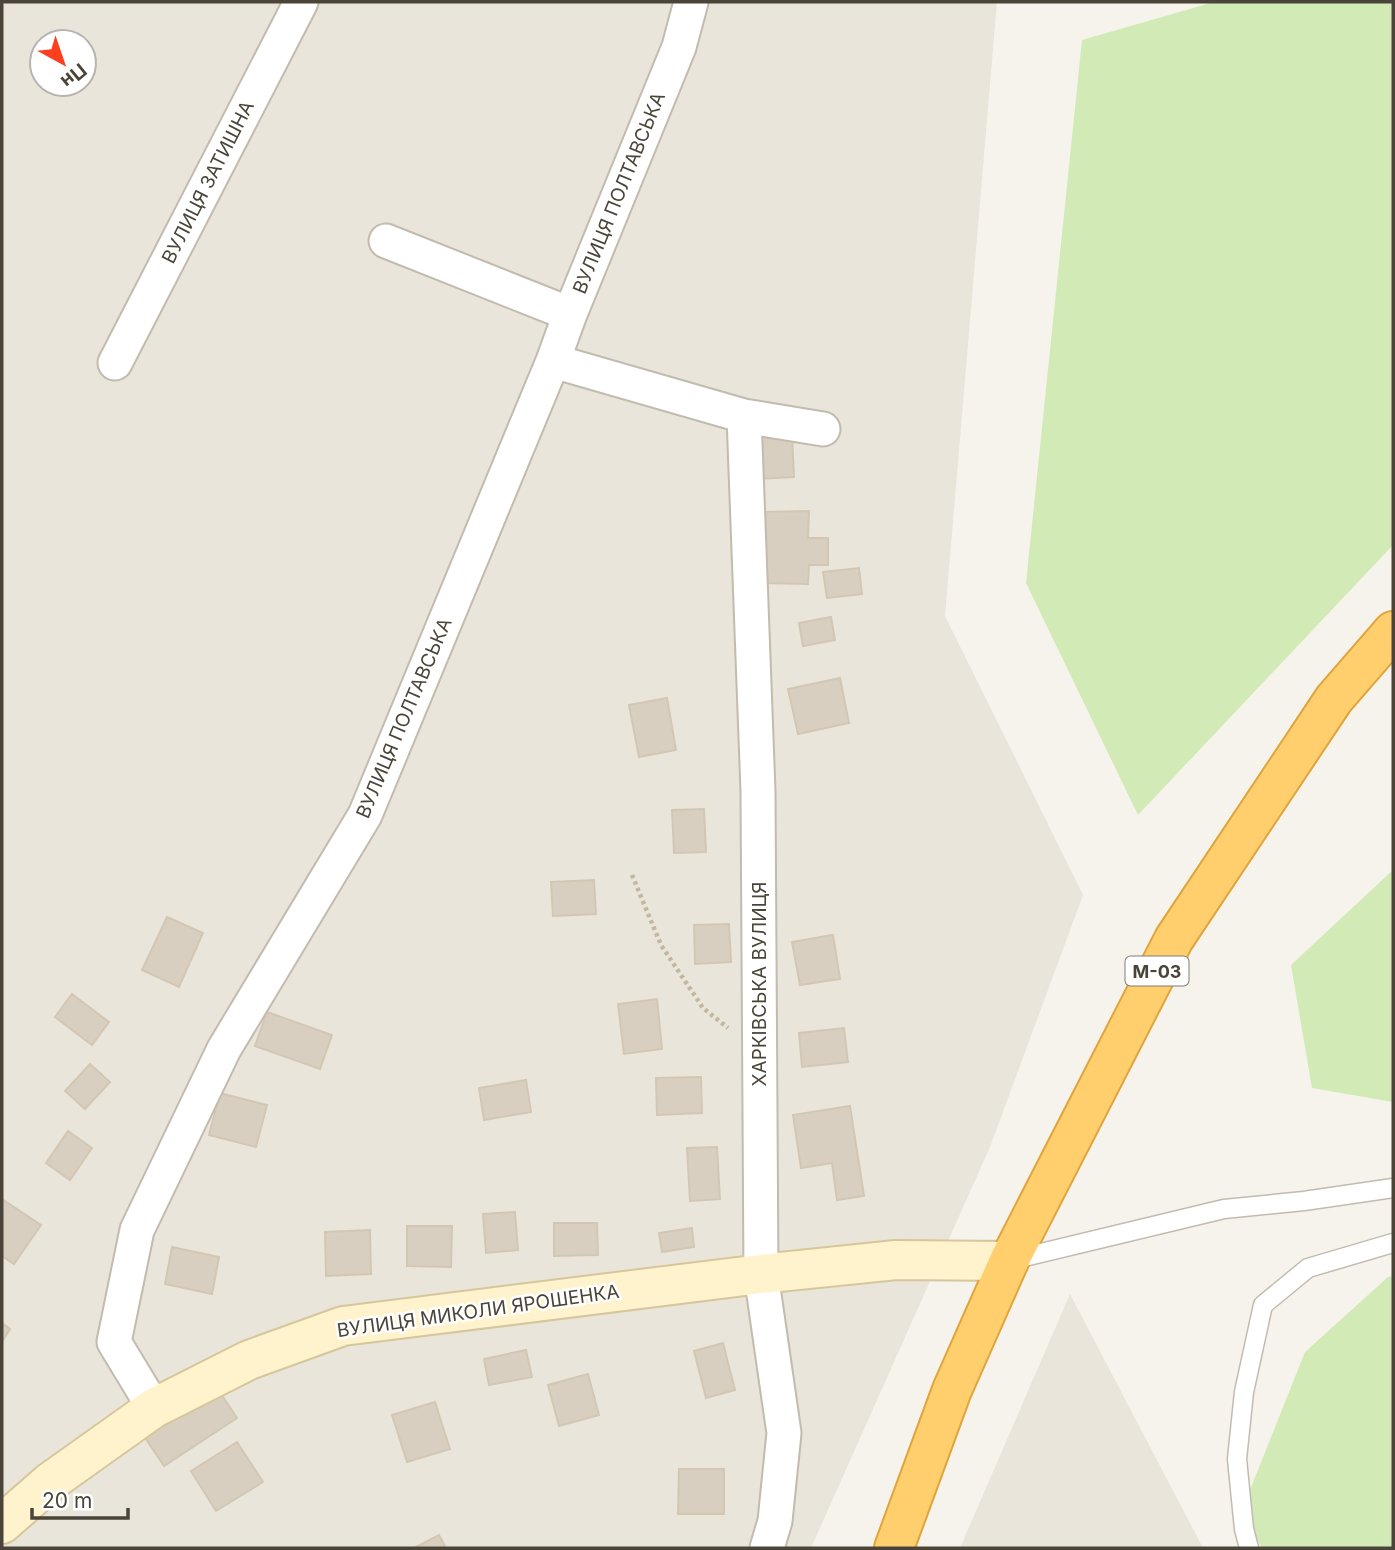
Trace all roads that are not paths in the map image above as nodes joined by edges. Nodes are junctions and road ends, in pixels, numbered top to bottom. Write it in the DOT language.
graph roads {
  1 [pos="302,2"];
  2 [pos="691,2"];
  3 [pos="386,241"];
  4 [pos="570,314"];
  5 [pos="553,361"];
  6 [pos="115,363"];
  7 [pos="744,416"];
  8 [pos="823,429"];
  9 [pos="1393,631"];
  10 [pos="1393,1188"];
  11 [pos="1393,1242"];
  12 [pos="1009,1261"];
  13 [pos="761,1274"];
  14 [pos="154,1408"];
  15 [pos="2,1524"];
  16 [pos="767,1548"];
  17 [pos="894,1548"];
  18 [pos="1250,1548"];
  1 -- 6 [label="street, ВУЛИЦЯ ЗАТИШНА"];
  2 -- 4 [label="street, ВУЛИЦЯ ПОЛТАВСЬКА"];
  3 -- 4 [label="street"];
  4 -- 5 [label="street, ВУЛИЦЯ ПОЛТАВСЬКА"];
  5 -- 7 [label="street"];
  5 -- 14 [label="street, ВУЛИЦЯ ПОЛТАВСЬКА"];
  7 -- 8 [label="street"];
  7 -- 13 [label="street, ХАРКІВСЬКА ВУЛИЦЯ"];
  9 -- 12 [label="highway, М-03"];
  10 -- 12 [label="lane"];
  11 -- 18 [label="lane"];
  12 -- 13 [label="street, ВУЛИЦЯ МИКОЛИ ЯРОШЕНКА"];
  12 -- 17 [label="highway, М-03"];
  13 -- 14 [label="street, ВУЛИЦЯ МИКОЛИ ЯРОШЕНКА"];
  13 -- 16 [label="street, ХАРКІВСЬКА ВУЛИЦЯ"];
  14 -- 15 [label="street, ВУЛИЦЯ МИКОЛИ ЯРОШЕНКА"];
}
